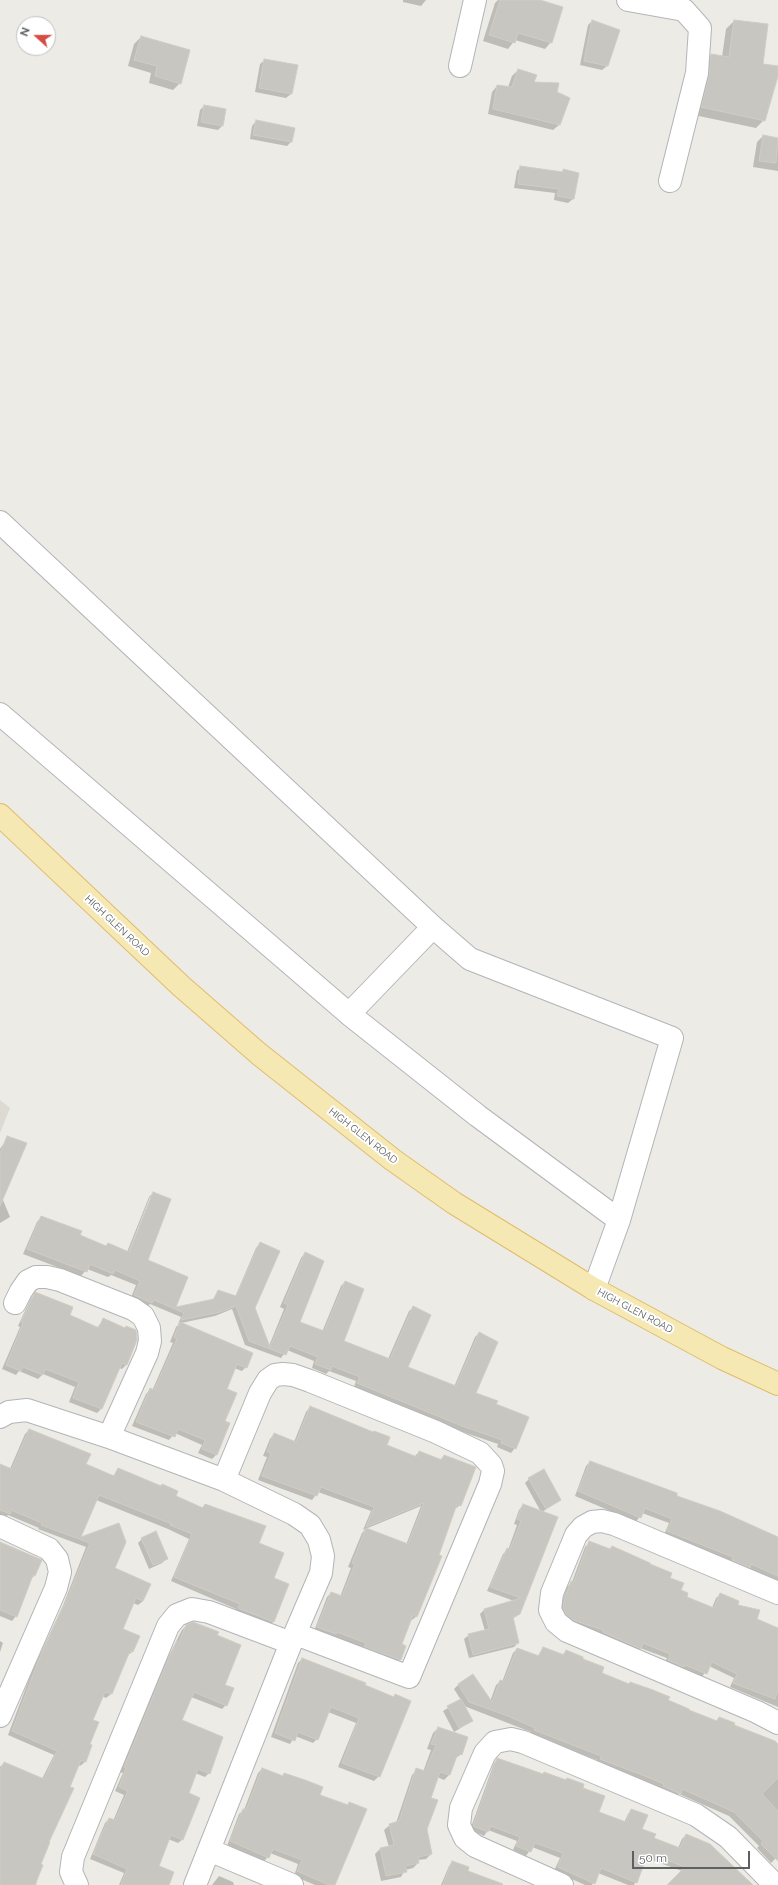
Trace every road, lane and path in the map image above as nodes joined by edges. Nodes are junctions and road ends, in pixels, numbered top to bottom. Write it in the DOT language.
graph roads {
  1 [pos="475,0"];
  2 [pos="628,0"];
  3 [pos="460,66"];
  4 [pos="670,181"];
  5 [pos="0,522"];
  6 [pos="0,714"];
  7 [pos="0,815"];
  8 [pos="433,927"];
  9 [pos="349,1014"];
  10 [pos="620,1220"];
  11 [pos="594,1289"];
  12 [pos="15,1303"];
  13 [pos="778,1384"];
  14 [pos="0,1417"];
  15 [pos="109,1438"];
  16 [pos="224,1480"];
  17 [pos="0,1526"];
  18 [pos="778,1593"];
  19 [pos="294,1639"];
  20 [pos="0,1716"];
  21 [pos="778,1723"];
  22 [pos="209,1850"];
  23 [pos="77,1885"];
  24 [pos="195,1885"];
  25 [pos="292,1885"];
  26 [pos="562,1885"];
  27 [pos="775,1885"];
  1 -- 3 [label="street"];
  2 -- 4 [label="street"];
  5 -- 8 [label="street"];
  6 -- 9 [label="street"];
  7 -- 11 [label="main road, HIGH GLEN ROAD"];
  8 -- 9 [label="street"];
  8 -- 10 [label="street"];
  9 -- 10 [label="street"];
  10 -- 11 [label="street"];
  11 -- 13 [label="main road, HIGH GLEN ROAD"];
  12 -- 15 [label="street"];
  14 -- 15 [label="street"];
  15 -- 16 [label="street"];
  16 -- 19 [label="street"];
  16 -- 19 [label="street"];
  17 -- 20 [label="street"];
  18 -- 21 [label="street"];
  19 -- 22 [label="street"];
  19 -- 23 [label="street"];
  22 -- 24 [label="street"];
  22 -- 25 [label="street"];
  26 -- 27 [label="street"];
}
